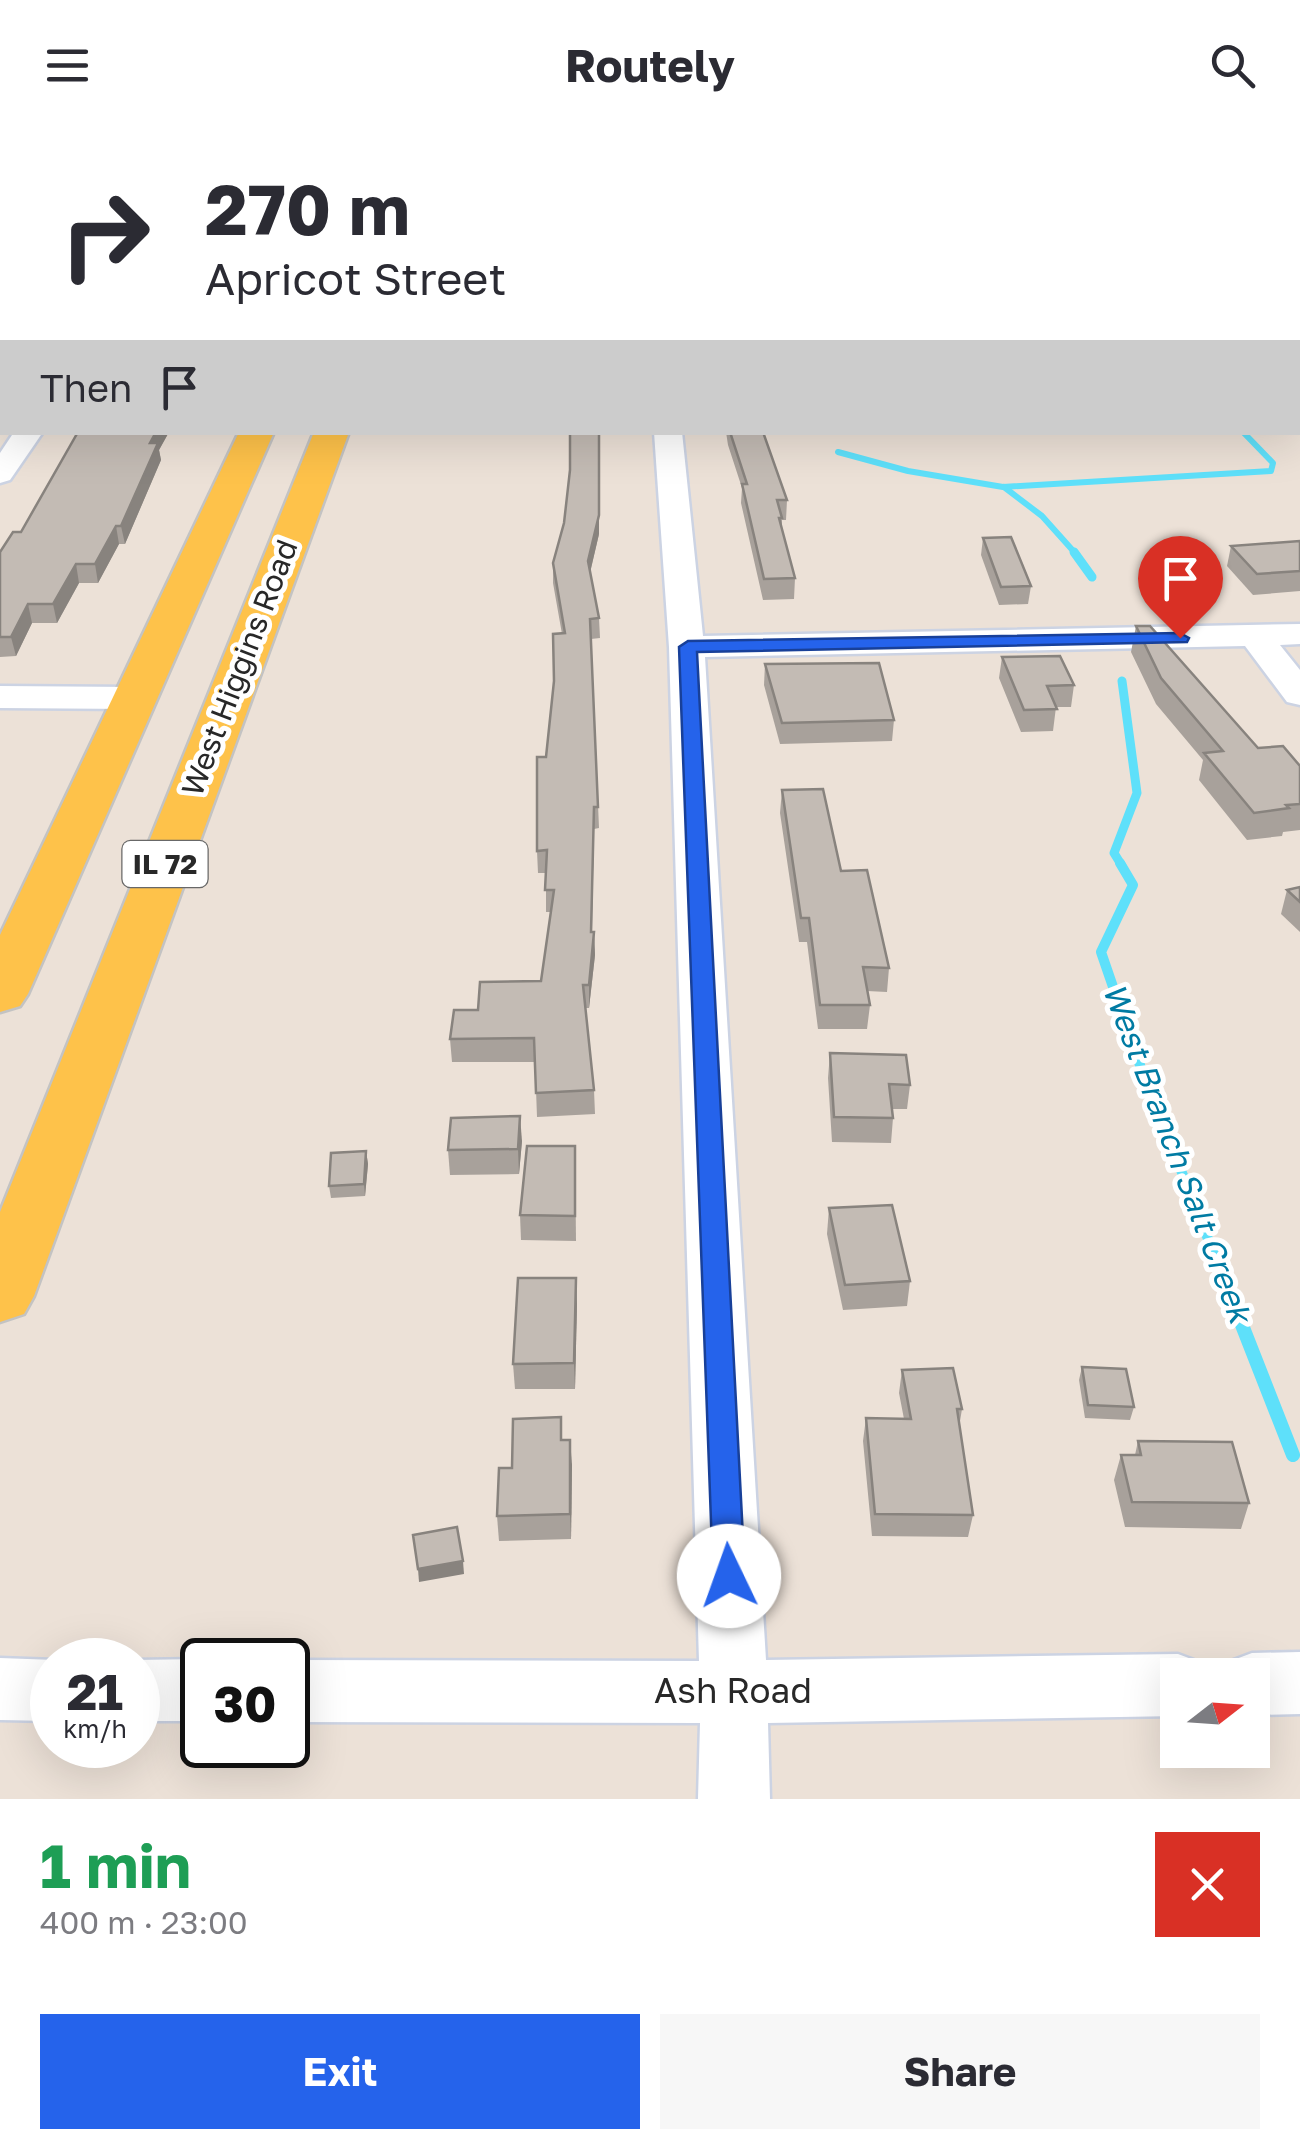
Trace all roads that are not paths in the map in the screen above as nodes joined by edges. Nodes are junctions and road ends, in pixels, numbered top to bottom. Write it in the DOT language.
graph roads {
  1 [pos="27,435"];
  2 [pos="256,435"];
  3 [pos="331,435"];
  4 [pos="668,435"];
  5 [pos="0,474"];
  6 [pos="1300,634"];
  7 [pos="1256,637"];
  8 [pos="688,647"];
  9 [pos="1300,694"];
  10 [pos="0,697"];
  11 [pos="134,698"];
  12 [pos="0,994"];
  13 [pos="0,1296"];
  14 [pos="1270,1684"];
  15 [pos="1300,1684"];
  16 [pos="1160,1685"];
  17 [pos="0,1690"];
  18 [pos="30,1690"];
  19 [pos="310,1690"];
  20 [pos="734,1692"];
  21 [pos="734,1799"];
  1 -- 5 [label="street"];
  2 -- 11 [label="main road"];
  3 -- 13 [label="main road, West Higgins Road / IL 72"];
  4 -- 8 [label="street"];
  6 -- 7 [label="street"];
  7 -- 8 [label="street"];
  7 -- 9 [label="street"];
  8 -- 20 [label="street"];
  10 -- 11 [label="street"];
  11 -- 12 [label="main road"];
  14 -- 15 [label="street"];
  16 -- 20 [label="street, Ash Road"];
  17 -- 18 [label="street"];
  19 -- 20 [label="street, Ash Road"];
  20 -- 21 [label="street"];
}
